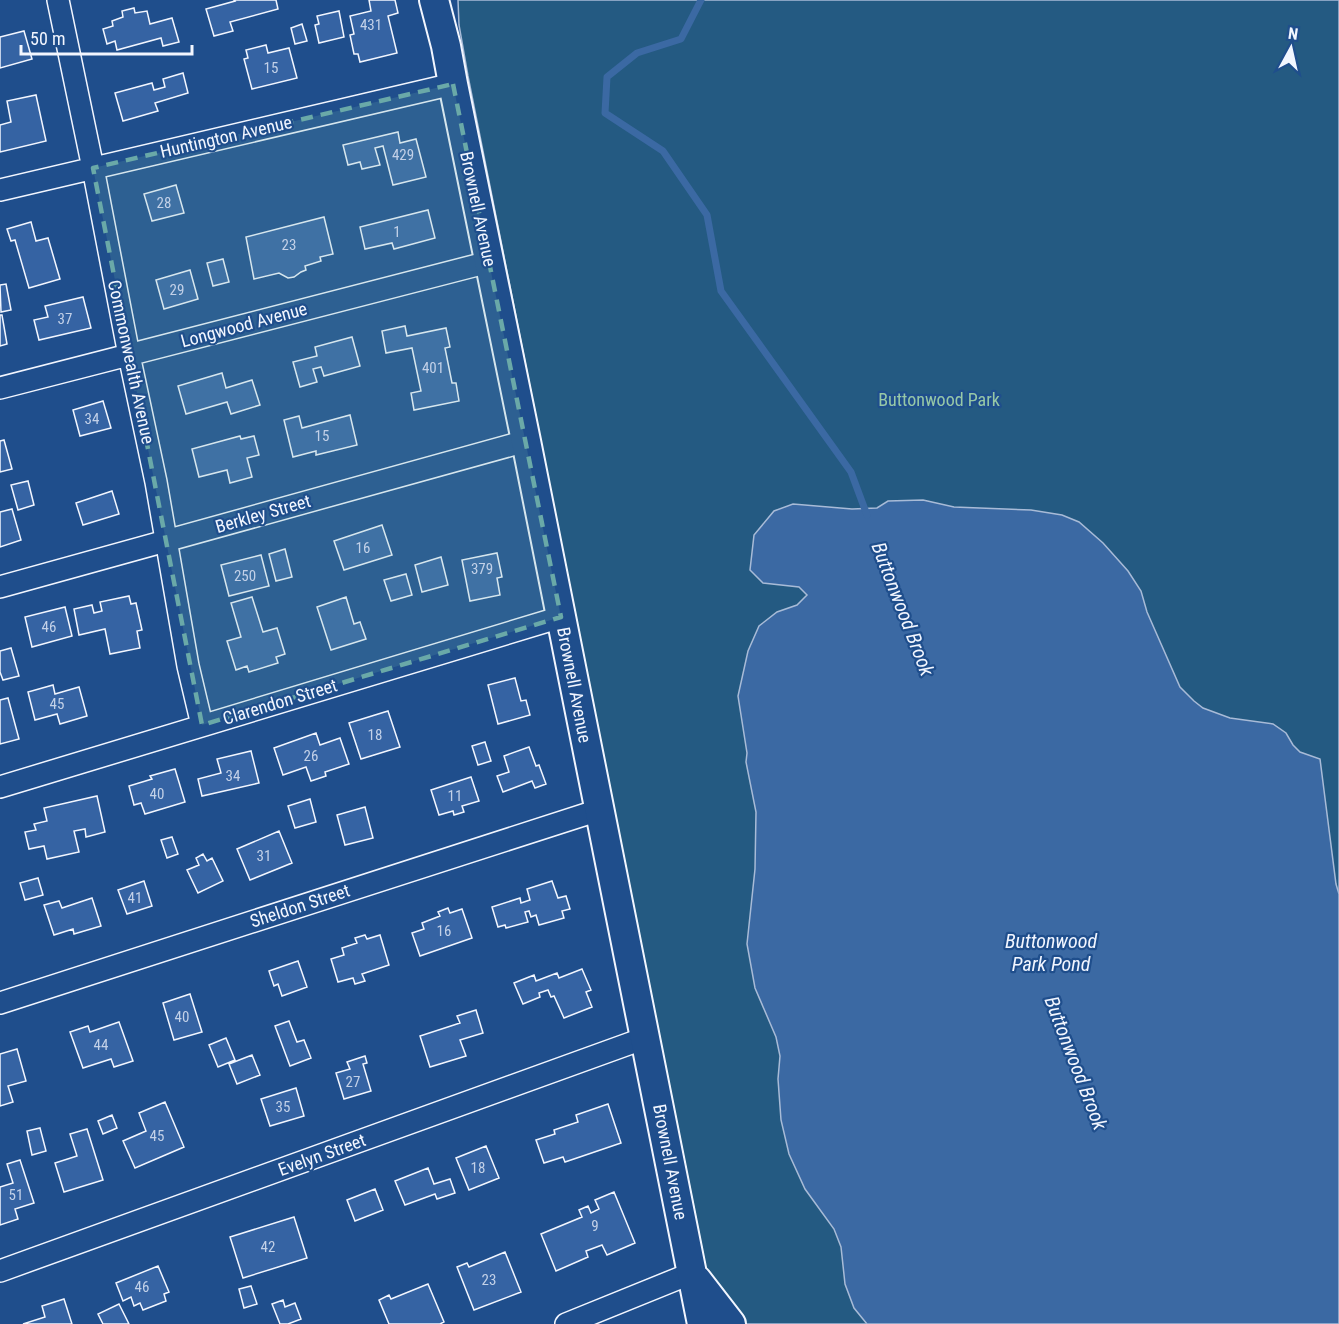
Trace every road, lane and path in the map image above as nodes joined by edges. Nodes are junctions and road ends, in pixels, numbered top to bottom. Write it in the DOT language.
graph roads {
  1 [pos="58,0"];
  2 [pos="434,0"];
  3 [pos="445,0"];
  4 [pos="446,46"];
  5 [pos="453,84"];
  6 [pos="93,168"];
  7 [pos="0,190"];
  8 [pos="489,262"];
  9 [pos="129,355"];
  10 [pos="0,388"];
  11 [pos="526,441"];
  12 [pos="167,540"];
  13 [pos="0,586"];
  14 [pos="561,617"];
  15 [pos="202,725"];
  16 [pos="0,787"];
  17 [pos="600,810"];
  18 [pos="0,1003"];
  19 [pos="645,1038"];
  20 [pos="0,1271"];
  21 [pos="692,1273"];
  22 [pos="566,1324"];
  23 [pos="702,1324"];
  24 [pos="731,1324"];
  1 -- 6 [label="street, Commonwealth Avenue"];
  2 -- 4 [label="main road, Brownell Avenue"];
  3 -- 4 [label="main road, Brownell Avenue"];
  4 -- 5 [label="main road, Brownell Avenue"];
  5 -- 6 [label="street, Huntington Avenue"];
  5 -- 8 [label="main road, Brownell Avenue"];
  6 -- 7 [label="street, Huntington Avenue"];
  6 -- 9 [label="street, Commonwealth Avenue"];
  8 -- 9 [label="street, Longwood Avenue"];
  8 -- 11 [label="main road, Brownell Avenue"];
  9 -- 10 [label="street, Longwood Avenue"];
  9 -- 12 [label="street, Commonwealth Avenue"];
  11 -- 12 [label="street, Berkley Street"];
  11 -- 14 [label="main road, Brownell Avenue"];
  12 -- 13 [label="street, Berkley Street"];
  12 -- 15 [label="street, Commonwealth Avenue"];
  14 -- 15 [label="street, Clarendon Street"];
  14 -- 17 [label="main road, Brownell Avenue"];
  15 -- 16 [label="street, Clarendon Street"];
  17 -- 18 [label="street, Sheldon Street"];
  17 -- 19 [label="main road, Brownell Avenue"];
  19 -- 20 [label="street, Evelyn Street"];
  19 -- 21 [label="main road, Brownell Avenue"];
  21 -- 22 [label="street"];
  21 -- 23 [label="main road, Brownell Avenue"];
  21 -- 24 [label="main road"];
}
